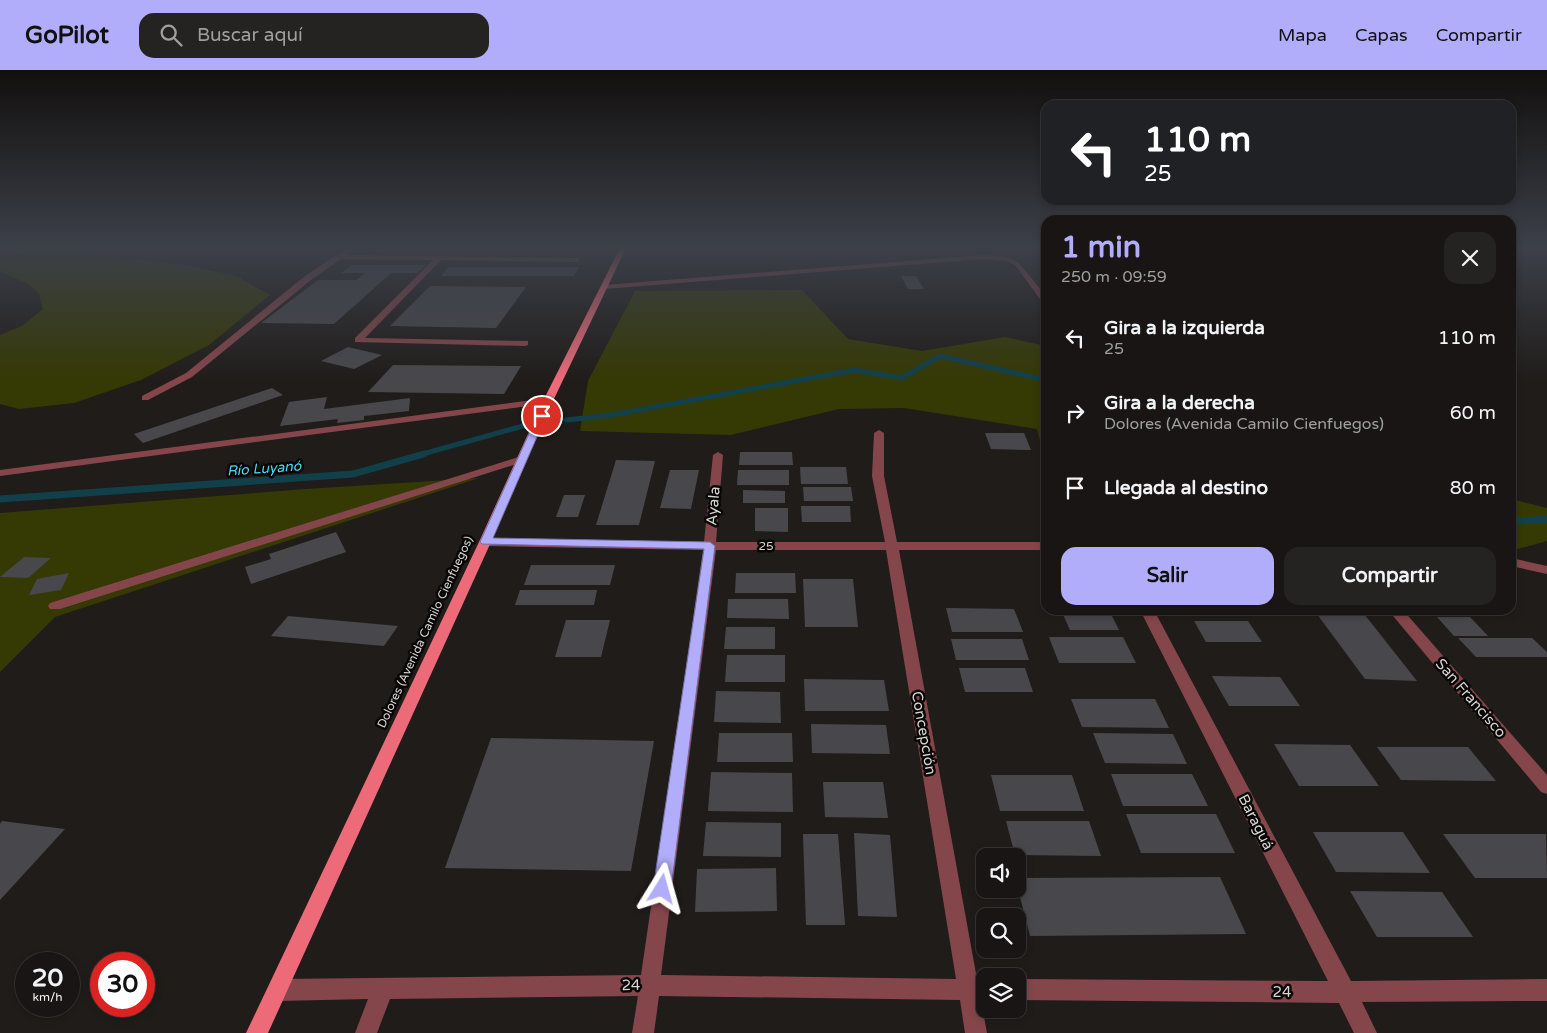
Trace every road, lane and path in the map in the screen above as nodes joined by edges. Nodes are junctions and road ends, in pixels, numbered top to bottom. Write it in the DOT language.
graph roads {
  1 [pos="292,291"];
  2 [pos="406,291"];
  3 [pos="602,291"];
  4 [pos="525,344"];
  5 [pos="145,398"];
  6 [pos="548,402"];
  7 [pos="880,433"];
  8 [pos="718,455"];
  9 [pos="522,459"];
  10 [pos="0,473"];
  11 [pos="486,542"];
  12 [pos="710,546"];
  13 [pos="892,546"];
  14 [pos="1041,546"];
  15 [pos="1516,563"];
  16 [pos="1547,570"];
  17 [pos="55,606"];
  18 [pos="1149,615"];
  19 [pos="1399,615"];
  20 [pos="1547,787"];
  21 [pos="976,984"];
  22 [pos="649,985"];
  23 [pos="383,989"];
  24 [pos="976,989"];
  25 [pos="278,990"];
  26 [pos="1026,990"];
  27 [pos="1547,990"];
  28 [pos="1344,992"];
  29 [pos="976,1018"];
  30 [pos="257,1033"];
  31 [pos="366,1033"];
  32 [pos="643,1033"];
  33 [pos="976,1033"];
  34 [pos="1366,1033"];
  1 -- 5 [label="street"];
  2 -- 4 [label="street"];
  3 -- 6 [label="main road, Dolores (Avenida Camilo Cienfuegos)"];
  6 -- 9 [label="main road, Dolores (Avenida Camilo Cienfuegos)"];
  6 -- 10 [label="street"];
  7 -- 13 [label="street, Concepción"];
  8 -- 12 [label="street, Ayala"];
  9 -- 11 [label="main road, Dolores (Avenida Camilo Cienfuegos)"];
  9 -- 17 [label="street"];
  11 -- 12 [label="street, 25"];
  11 -- 25 [label="main road, Dolores (Avenida Camilo Cienfuegos)"];
  12 -- 13 [label="street, 25"];
  12 -- 22 [label="street, Ayala"];
  13 -- 14 [label="street, 25"];
  13 -- 21 [label="street, Concepción"];
  15 -- 16 [label="street"];
  18 -- 28 [label="street, Baraguá"];
  19 -- 20 [label="street, San Francisco"];
  22 -- 23 [label="street, 24"];
  22 -- 24 [label="street, 24"];
  22 -- 32 [label="street, Ayala"];
  23 -- 25 [label="street, 24"];
  23 -- 31 [label="street"];
  25 -- 30 [label="main road, Dolores (Avenida Camilo Cienfuegos)"];
  26 -- 28 [label="street, 24"];
  27 -- 28 [label="street, 24"];
  28 -- 34 [label="street, Baraguá"];
  29 -- 33 [label="street, Concepción"];
}
